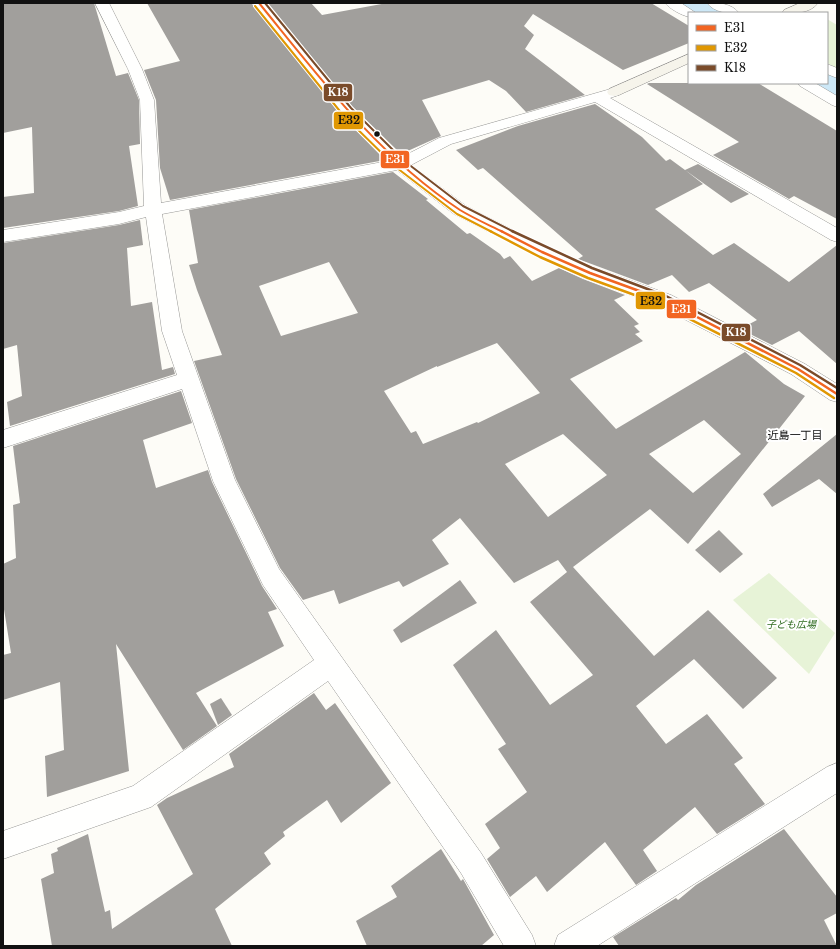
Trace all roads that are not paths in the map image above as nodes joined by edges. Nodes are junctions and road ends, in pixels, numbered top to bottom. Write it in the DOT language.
graph roads {
  1 [pos="102,3"];
  2 [pos="259,3"];
  3 [pos="672,3"];
  4 [pos="714,3"];
  5 [pos="811,3"];
  6 [pos="688,12"];
  7 [pos="730,12"];
  8 [pos="791,12"];
  9 [pos="688,58"];
  10 [pos="828,69"];
  11 [pos="837,74"];
  12 [pos="807,84"];
  13 [pos="597,97"];
  14 [pos="837,102"];
  15 [pos="400,164"];
  16 [pos="153,210"];
  17 [pos="3,236"];
  18 [pos="837,236"];
  19 [pos="188,379"];
  20 [pos="837,394"];
  21 [pos="3,440"];
  22 [pos="332,663"];
  23 [pos="837,777"];
  24 [pos="3,845"];
  25 [pos="521,946"];
  26 [pos="569,946"];
  1 -- 16 [label="street"];
  2 -- 15 [label="street"];
  3 -- 6 [label="street"];
  4 -- 7 [label="street"];
  5 -- 8 [label="street"];
  9 -- 13 [label="street"];
  10 -- 11 [label="street"];
  12 -- 14 [label="street"];
  13 -- 15 [label="street"];
  13 -- 18 [label="street"];
  15 -- 16 [label="street"];
  15 -- 20 [label="street"];
  16 -- 17 [label="street"];
  16 -- 19 [label="street"];
  19 -- 21 [label="street"];
  19 -- 22 [label="street"];
  22 -- 24 [label="street"];
  22 -- 25 [label="street"];
  23 -- 26 [label="street"];
}
